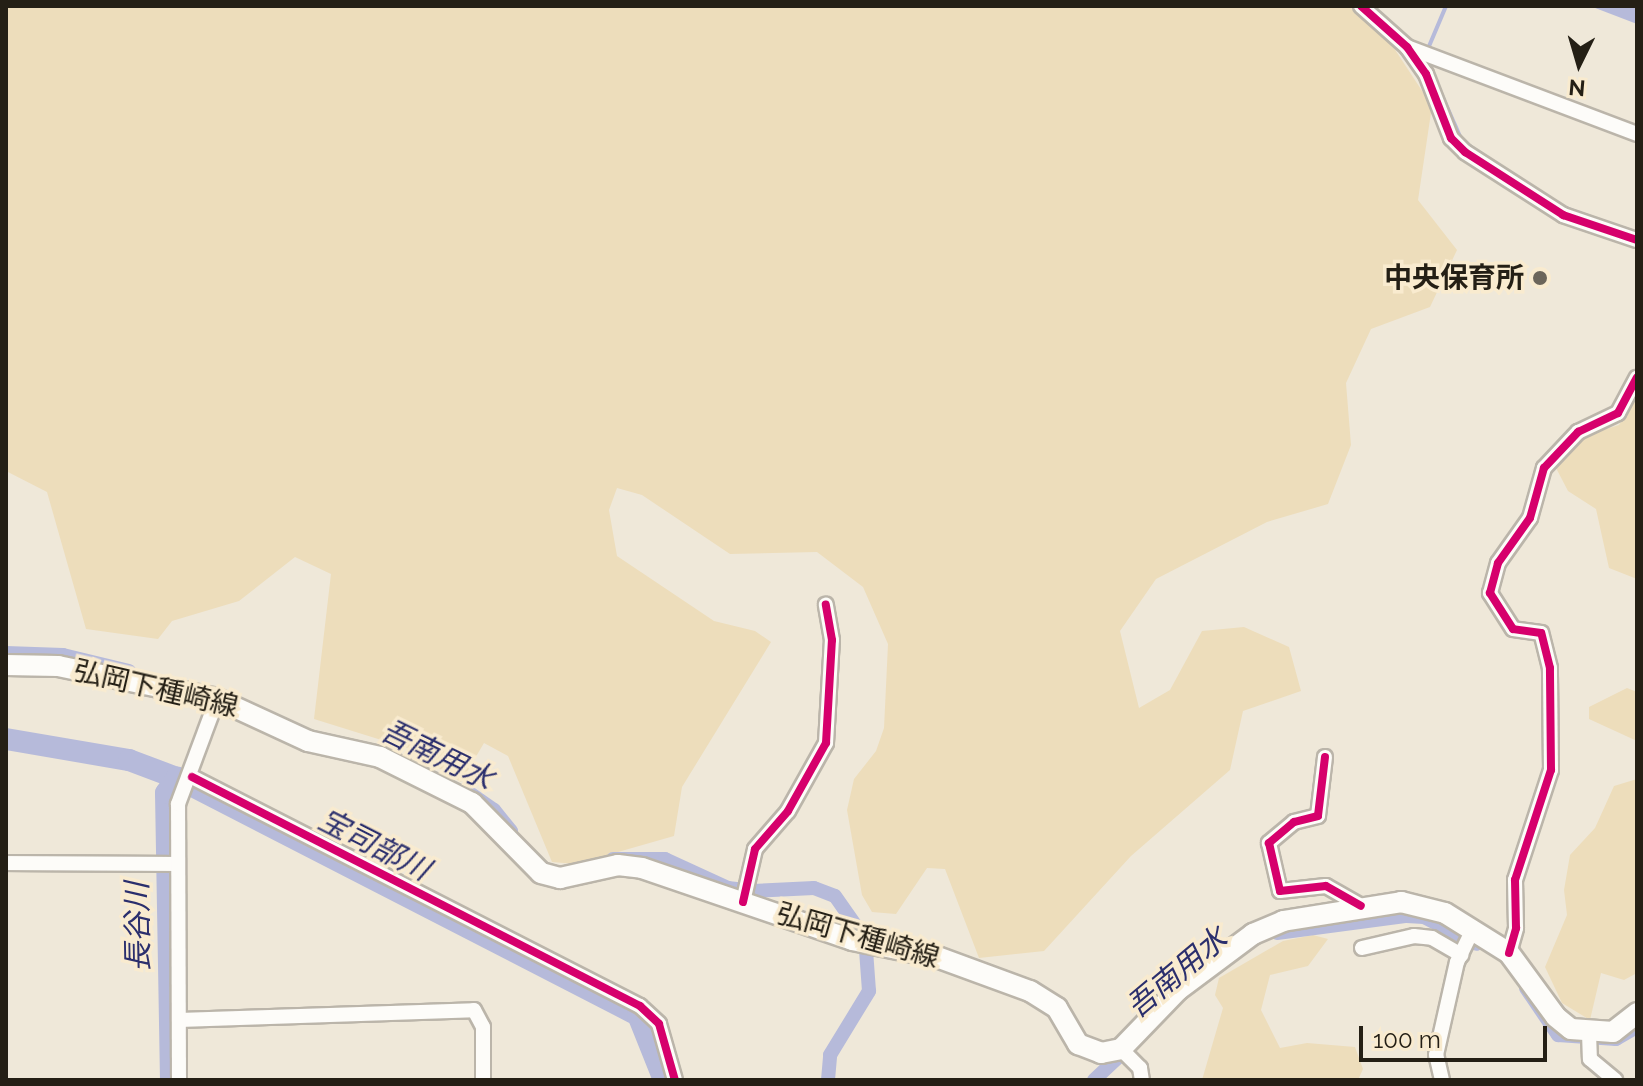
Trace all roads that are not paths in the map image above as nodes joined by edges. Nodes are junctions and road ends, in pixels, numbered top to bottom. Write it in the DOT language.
graph roads {
  1 [pos="1361,6"];
  2 [pos="1407,47"];
  3 [pos="1637,134"];
  4 [pos="1637,240"];
  5 [pos="1637,378"];
  6 [pos="826,605"];
  7 [pos="6,665"];
  8 [pos="217,699"];
  9 [pos="1325,757"];
  10 [pos="188,784"];
  11 [pos="6,863"];
  12 [pos="174,864"];
  13 [pos="745,894"];
  14 [pos="1361,906"];
  15 [pos="1468,943"];
  16 [pos="1362,948"];
  17 [pos="1509,953"];
  18 [pos="1637,1013"];
  19 [pos="179,1020"];
  20 [pos="1588,1040"];
  21 [pos="1127,1053"];
  22 [pos="179,1080"];
  23 [pos="483,1080"];
  24 [pos="675,1080"];
  25 [pos="1142,1080"];
  26 [pos="1442,1080"];
  27 [pos="1615,1080"];
  1 -- 2 [label="street"];
  2 -- 3 [label="street"];
  2 -- 4 [label="street"];
  5 -- 17 [label="street"];
  6 -- 13 [label="street"];
  7 -- 8 [label="main road, 弘岡下種崎線"];
  8 -- 10 [label="street"];
  8 -- 13 [label="main road, 弘岡下種崎線"];
  9 -- 14 [label="street"];
  10 -- 12 [label="street"];
  10 -- 24 [label="street"];
  11 -- 12 [label="street"];
  12 -- 19 [label="street"];
  13 -- 21 [label="main road, 弘岡下種崎線"];
  14 -- 15 [label="main road"];
  14 -- 21 [label="main road"];
  15 -- 16 [label="street"];
  15 -- 17 [label="main road"];
  15 -- 26 [label="street"];
  17 -- 20 [label="main road"];
  18 -- 20 [label="main road"];
  19 -- 22 [label="street"];
  19 -- 23 [label="street"];
  20 -- 27 [label="street"];
  21 -- 25 [label="street"];
}
